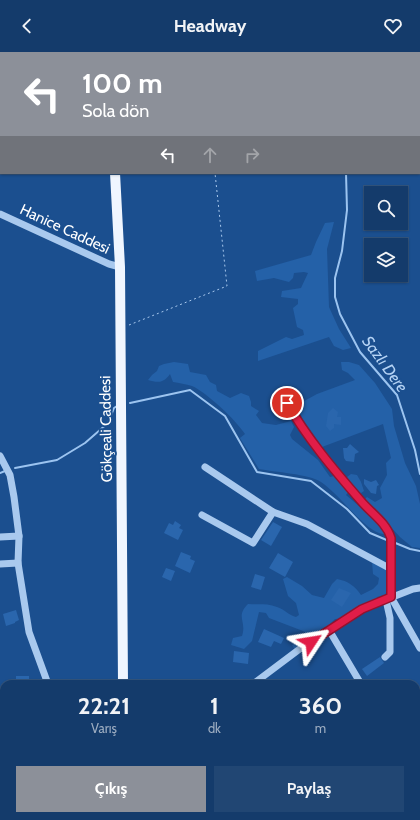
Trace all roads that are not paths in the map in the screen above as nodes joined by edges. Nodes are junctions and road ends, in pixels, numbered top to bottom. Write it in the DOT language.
graph roads {
  1 [pos="115,174"];
  2 [pos="0,214"];
  3 [pos="120,268"];
  4 [pos="287,403"];
  5 [pos="0,456"];
  6 [pos="205,467"];
  7 [pos="273,512"];
  8 [pos="202,515"];
  9 [pos="19,536"];
  10 [pos="0,537"];
  11 [pos="18,563"];
  12 [pos="0,564"];
  13 [pos="391,569"];
  14 [pos="420,588"];
  15 [pos="388,599"];
  16 [pos="329,630"];
  17 [pos="420,648"];
  18 [pos="384,657"];
  19 [pos="47,680"];
  20 [pos="123,680"];
  21 [pos="258,680"];
  22 [pos="359,680"];
  1 -- 3 [label="main road, Gökçeali Caddesi"];
  2 -- 3 [label="street, Hanice Caddesi"];
  3 -- 20 [label="main road, Gökçeali Caddesi"];
  4 -- 13 [label="street"];
  5 -- 9 [label="street"];
  6 -- 7 [label="street"];
  7 -- 8 [label="street"];
  7 -- 13 [label="street"];
  9 -- 10 [label="street"];
  9 -- 11 [label="street"];
  11 -- 12 [label="street"];
  11 -- 19 [label="street"];
  13 -- 15 [label="street"];
  14 -- 15 [label="street"];
  15 -- 16 [label="street"];
  15 -- 17 [label="street"];
  15 -- 18 [label="street"];
  16 -- 21 [label="street"];
  16 -- 22 [label="street"];
}
